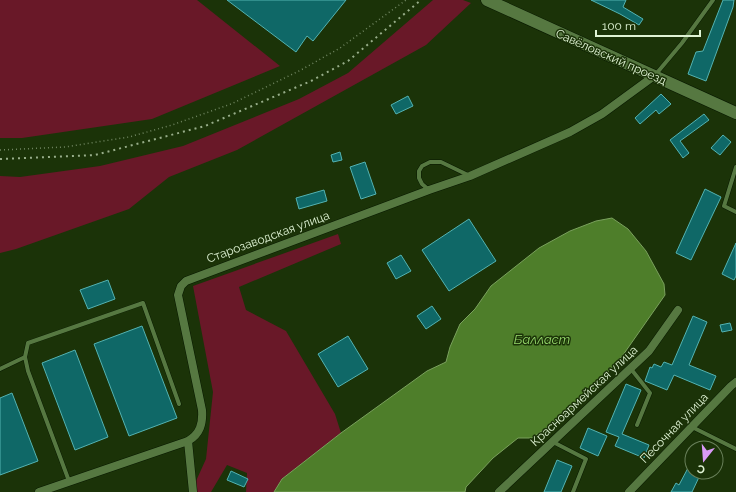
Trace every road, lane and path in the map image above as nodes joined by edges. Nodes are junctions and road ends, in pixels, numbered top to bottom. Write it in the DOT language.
graph roads {
  1 [pos="406,0"];
  2 [pos="487,0"];
  3 [pos="713,0"];
  4 [pos="654,76"];
  5 [pos="736,113"];
  6 [pos="0,150"];
  7 [pos="736,167"];
  8 [pos="470,176"];
  9 [pos="429,190"];
  10 [pos="736,212"];
  11 [pos="678,310"];
  12 [pos="25,357"];
  13 [pos="631,368"];
  14 [pos="0,369"];
  15 [pos="736,382"];
  16 [pos="179,404"];
  17 [pos="637,425"];
  18 [pos="692,427"];
  19 [pos="188,441"];
  20 [pos="553,442"];
  21 [pos="736,449"];
  22 [pos="69,481"];
  23 [pos="39,492"];
  24 [pos="193,492"];
  25 [pos="499,492"];
  26 [pos="573,492"];
  27 [pos="630,492"];
  1 -- 6 [label="path"];
  2 -- 4 [label="main road, Савёловский проезд"];
  3 -- 4 [label="lane"];
  4 -- 5 [label="main road, Савёловский проезд"];
  4 -- 8 [label="street, Старозаводская улица"];
  7 -- 10 [label="lane"];
  8 -- 9 [label="street, Старозаводская улица"];
  8 -- 9 [label="lane"];
  9 -- 19 [label="street, Старозаводская улица"];
  11 -- 13 [label="street, Красноармейская улица"];
  12 -- 14 [label="lane"];
  12 -- 16 [label="lane"];
  12 -- 22 [label="lane"];
  13 -- 17 [label="lane"];
  13 -- 20 [label="street, Красноармейская улица"];
  15 -- 18 [label="street, Песочная улица"];
  18 -- 21 [label="lane"];
  18 -- 27 [label="street, Песочная улица"];
  19 -- 22 [label="street"];
  19 -- 24 [label="street"];
  20 -- 25 [label="street, Красноармейская улица"];
  20 -- 26 [label="lane"];
  22 -- 23 [label="street"];
}
